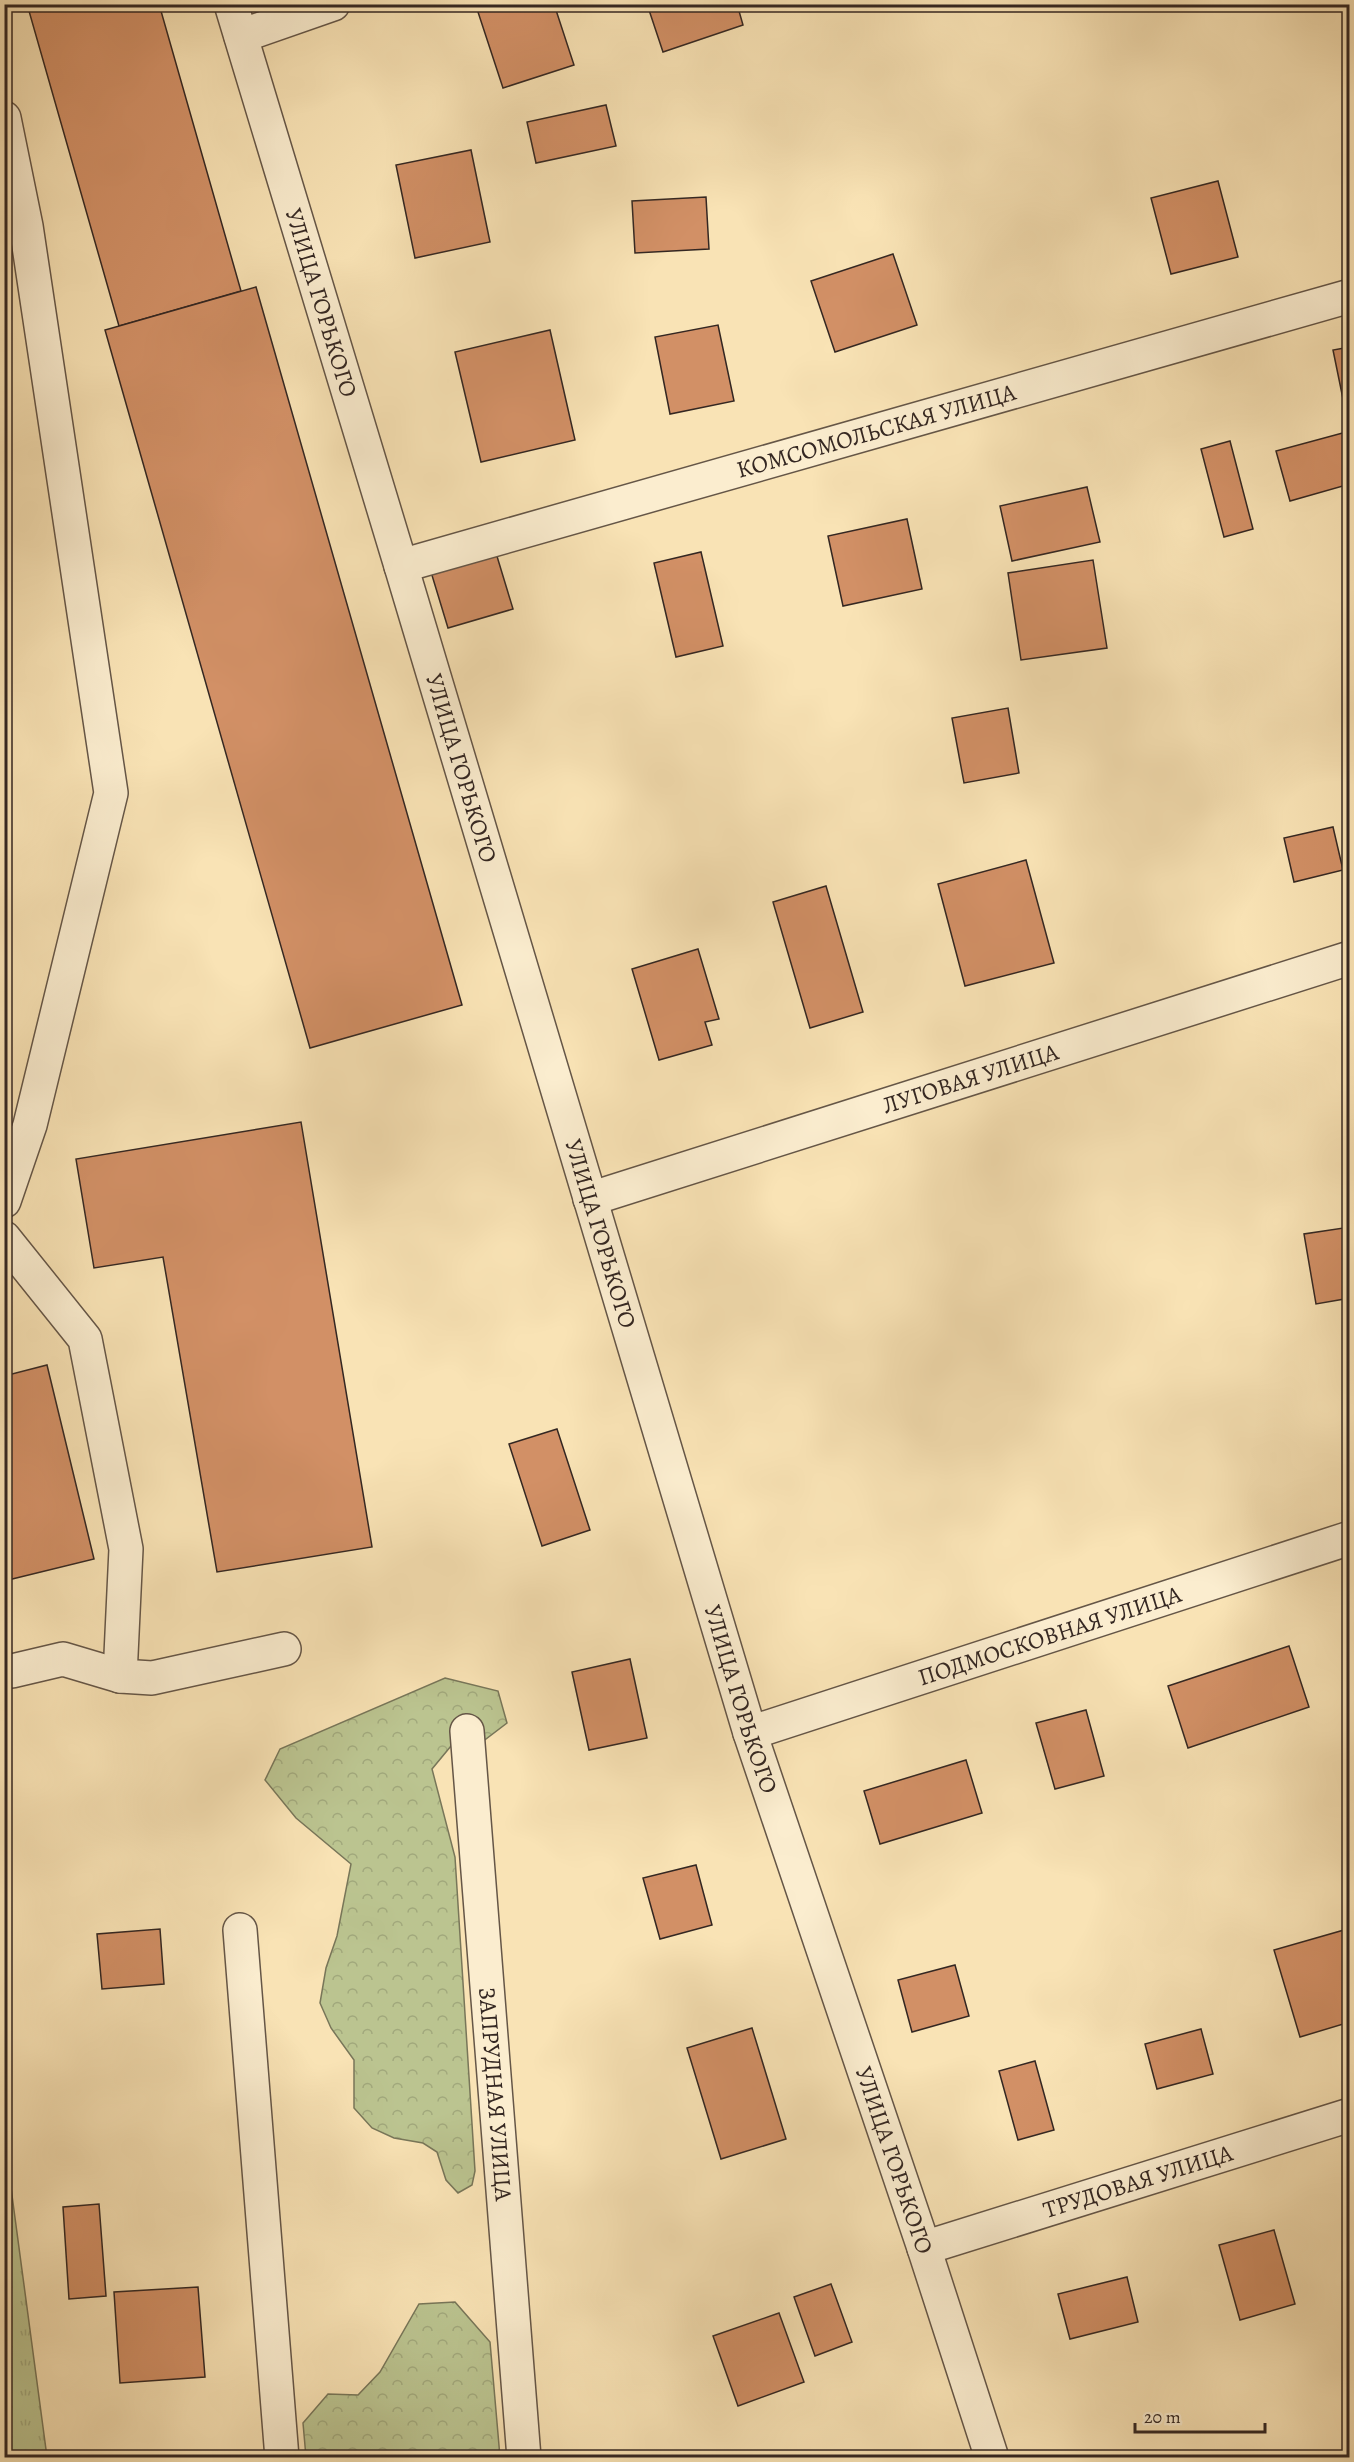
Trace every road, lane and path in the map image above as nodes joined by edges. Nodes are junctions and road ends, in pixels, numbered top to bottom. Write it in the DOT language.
graph roads {
  1 [pos="231,4"];
  2 [pos="333,4"];
  3 [pos="241,36"];
  4 [pos="4,118"];
  5 [pos="15,229"];
  6 [pos="1350,296"];
  7 [pos="401,566"];
  8 [pos="1350,958"];
  9 [pos="590,1199"];
  10 [pos="4,1201"];
  11 [pos="4,1238"];
  12 [pos="1350,1538"];
  13 [pos="284,1648"];
  14 [pos="12,1671"];
  15 [pos="120,1676"];
  16 [pos="467,1731"];
  17 [pos="750,1733"];
  18 [pos="240,1930"];
  19 [pos="1350,2115"];
  20 [pos="924,2248"];
  21 [pos="282,2457"];
  22 [pos="524,2457"];
  23 [pos="992,2457"];
  1 -- 3 [label="street, УЛИЦА ГОРЬКОГО"];
  2 -- 3 [label="street"];
  3 -- 7 [label="street, УЛИЦА ГОРЬКОГО"];
  4 -- 5 [label="street"];
  5 -- 10 [label="street"];
  6 -- 7 [label="street, КОМСОМОЛЬСКАЯ УЛИЦА"];
  7 -- 9 [label="street, УЛИЦА ГОРЬКОГО"];
  8 -- 9 [label="street, ЛУГОВАЯ УЛИЦА"];
  9 -- 17 [label="street, УЛИЦА ГОРЬКОГО"];
  11 -- 15 [label="street"];
  12 -- 17 [label="street, ПОДМОСКОВНАЯ УЛИЦА"];
  13 -- 15 [label="street"];
  14 -- 15 [label="street"];
  16 -- 22 [label="street, ЗАПРУДНАЯ УЛИЦА"];
  17 -- 20 [label="street, УЛИЦА ГОРЬКОГО"];
  18 -- 21 [label="street"];
  19 -- 20 [label="street, ТРУДОВАЯ УЛИЦА"];
  20 -- 23 [label="street, УЛИЦА ГОРЬКОГО"];
}
